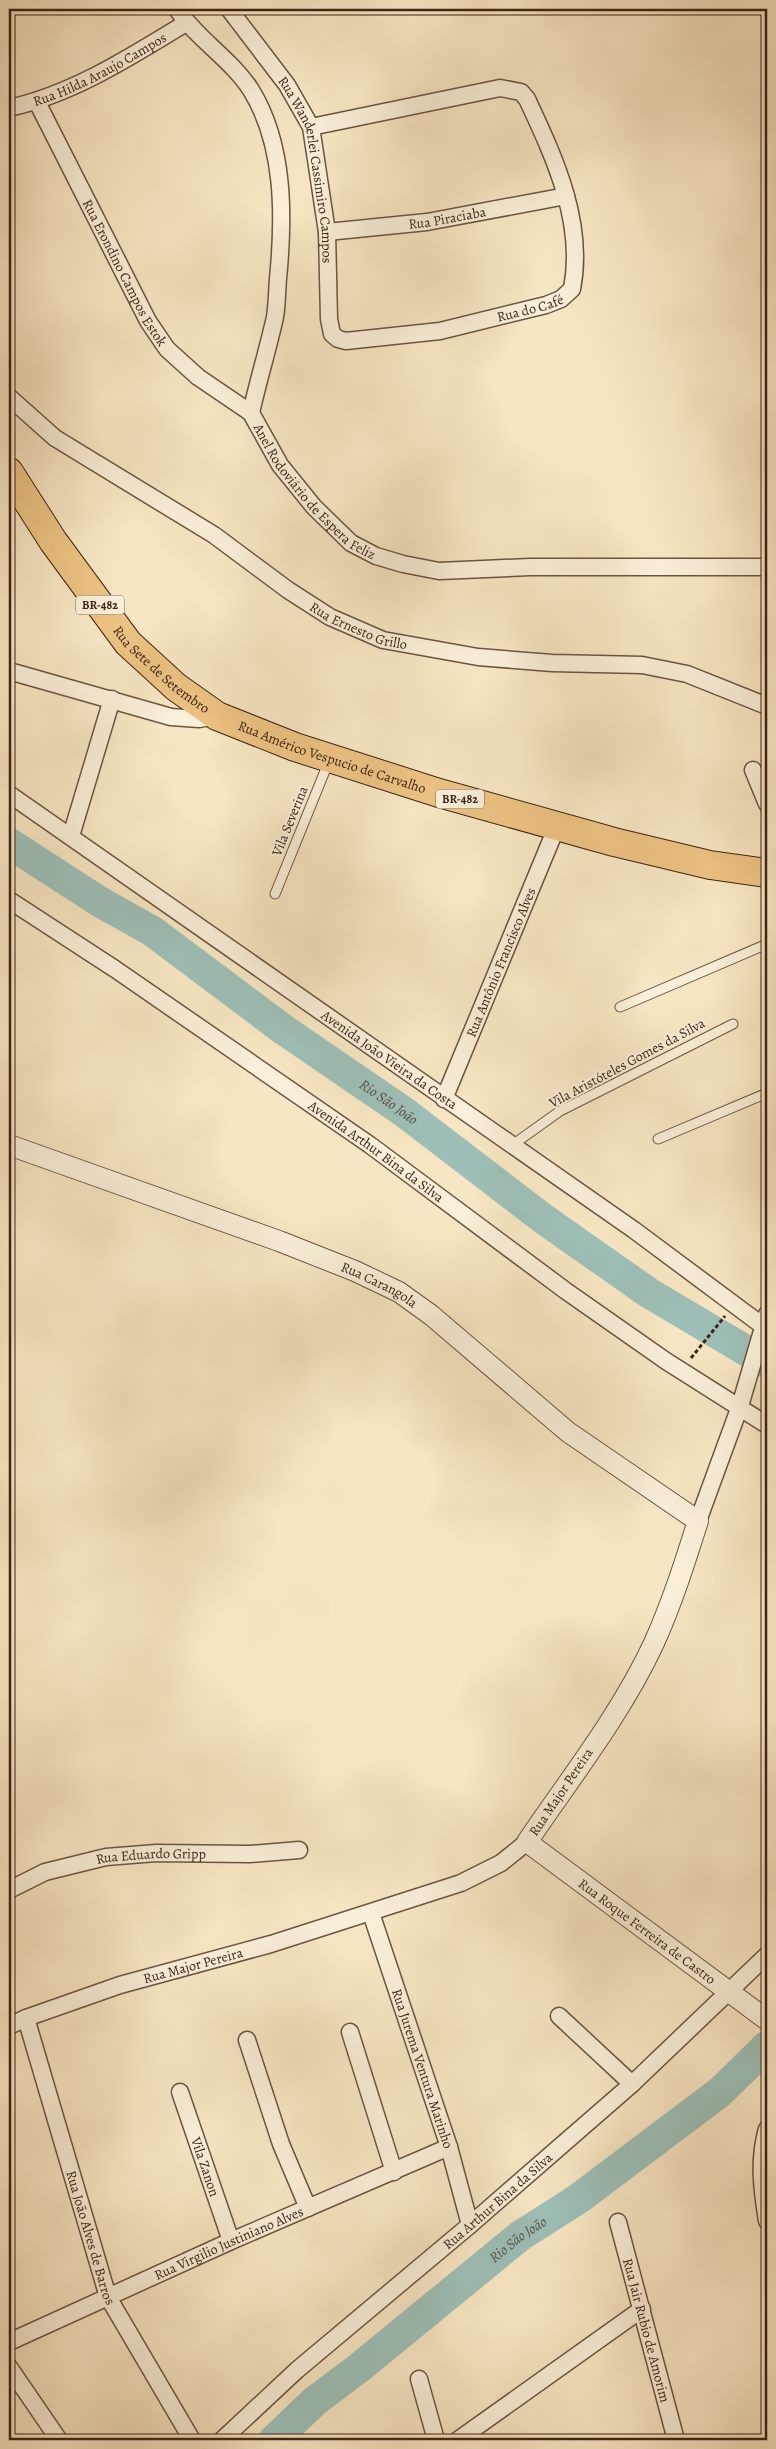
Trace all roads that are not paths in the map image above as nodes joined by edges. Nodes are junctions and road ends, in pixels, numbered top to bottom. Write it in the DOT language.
graph roads {
  1 [pos="177,9"];
  2 [pos="229,9"];
  3 [pos="186,23"];
  4 [pos="37,102"];
  5 [pos="9,108"];
  6 [pos="311,127"];
  7 [pos="566,196"];
  8 [pos="327,232"];
  9 [pos="346,341"];
  10 [pos="9,397"];
  11 [pos="251,413"];
  12 [pos="9,472"];
  13 [pos="767,566"];
  14 [pos="9,671"];
  15 [pos="112,699"];
  16 [pos="767,706"];
  17 [pos="217,716"];
  18 [pos="330,758"];
  19 [pos="753,770"];
  20 [pos="9,794"];
  21 [pos="767,804"];
  22 [pos="556,826"];
  23 [pos="71,836"];
  24 [pos="767,858"];
  25 [pos="710,864"];
  26 [pos="767,873"];
  27 [pos="275,894"];
  28 [pos="9,900"];
  29 [pos="767,944"];
  30 [pos="620,1007"];
  31 [pos="733,1024"];
  32 [pos="767,1093"];
  33 [pos="444,1099"];
  34 [pos="658,1139"];
  35 [pos="9,1145"];
  36 [pos="511,1146"];
  37 [pos="764,1326"];
  38 [pos="740,1406"];
  39 [pos="767,1425"];
  40 [pos="698,1521"];
  41 [pos="527,1842"];
  42 [pos="299,1850"];
  43 [pos="9,1890"];
  44 [pos="371,1913"];
  45 [pos="767,1955"];
  46 [pos="727,1992"];
  47 [pos="559,2016"];
  48 [pos="26,2018"];
  49 [pos="764,2018"];
  50 [pos="9,2026"];
  51 [pos="350,2032"];
  52 [pos="247,2040"];
  53 [pos="632,2084"];
  54 [pos="180,2092"];
  55 [pos="767,2129"];
  56 [pos="449,2147"];
  57 [pos="394,2172"];
  58 [pos="308,2208"];
  59 [pos="767,2221"];
  60 [pos="618,2222"];
  61 [pos="470,2225"];
  62 [pos="232,2241"];
  63 [pos="108,2297"];
  64 [pos="642,2309"];
  65 [pos="9,2342"];
  66 [pos="9,2367"];
  67 [pos="419,2379"];
  68 [pos="59,2440"];
  69 [pos="192,2440"];
  70 [pos="222,2440"];
  71 [pos="436,2440"];
  72 [pos="458,2440"];
  73 [pos="676,2440"];
  1 -- 3 [label="street, Anel Rodoviário de Espera Feliz"];
  2 -- 6 [label="street, Rua Wanderlei Cassimiro Campos"];
  3 -- 4 [label="street, Rua Hilda Araujo Campos"];
  3 -- 11 [label="street, Anel Rodoviário de Espera Feliz"];
  4 -- 5 [label="street, Rua Hilda Araujo Campos"];
  4 -- 11 [label="street, Rua Erondino Campos Estok"];
  6 -- 7 [label="street, Rua do Café"];
  6 -- 8 [label="street, Rua Wanderlei Cassimiro Campos"];
  7 -- 8 [label="street, Rua Piraciaba"];
  7 -- 9 [label="street, Rua do Café"];
  8 -- 9 [label="street, Rua Wanderlei Cassimiro Campos"];
  10 -- 16 [label="street, Rua Ernesto Grillo"];
  11 -- 13 [label="street, Anel Rodoviário de Espera Feliz"];
  12 -- 17 [label="highway, Rua Sete de Setembro / BR-482"];
  14 -- 15 [label="street"];
  15 -- 17 [label="street"];
  15 -- 23 [label="street"];
  17 -- 18 [label="highway, Rua Américo Vespucio de Carvalho / BR-482"];
  18 -- 22 [label="highway, Rua Américo Vespucio de Carvalho / BR-482"];
  18 -- 27 [label="lane, Vila Severina"];
  19 -- 21 [label="street"];
  20 -- 23 [label="street, Avenida João Vieira da Costa"];
  22 -- 25 [label="highway, Rua Américo Vespucio de Carvalho / BR-482"];
  22 -- 33 [label="street, Rua Antônio Francisco Alves"];
  23 -- 33 [label="street, Avenida João Vieira da Costa"];
  24 -- 25 [label="highway, BR-482"];
  25 -- 26 [label="highway, BR-482"];
  28 -- 38 [label="street, Avenida Arthur Bina da Silva"];
  29 -- 30 [label="lane"];
  31 -- 36 [label="lane, Vila Aristóteles Gomes da Silva"];
  32 -- 34 [label="lane"];
  33 -- 36 [label="street, Avenida João Vieira da Costa"];
  35 -- 40 [label="street, Rua Carangola"];
  36 -- 37 [label="street, Avenida João Vieira da Costa"];
  37 -- 38 [label="street, Rua Major Pereira"];
  38 -- 39 [label="street"];
  38 -- 40 [label="street, Rua Major Pereira"];
  40 -- 41 [label="street, Rua Major Pereira"];
  41 -- 44 [label="street, Rua Major Pereira"];
  41 -- 46 [label="street, Rua Roque Ferreira de Castro"];
  42 -- 43 [label="street, Rua Eduardo Gripp"];
  44 -- 48 [label="street, Rua Major Pereira"];
  44 -- 56 [label="street, Rua Jurema Ventura Marinho"];
  45 -- 46 [label="street, Rua Arthur Bina da Silva"];
  46 -- 49 [label="street, Rua Roque Ferreira de Castro"];
  46 -- 53 [label="street, Rua Arthur Bina da Silva"];
  47 -- 53 [label="street"];
  48 -- 50 [label="street, Rua Major Pereira"];
  48 -- 63 [label="street, Rua João Alves de Barros"];
  51 -- 57 [label="street"];
  52 -- 58 [label="street"];
  53 -- 61 [label="street, Rua Arthur Bina da Silva"];
  54 -- 62 [label="street, Vila Zanon"];
  55 -- 59 [label="street"];
  56 -- 57 [label="street, Rua Virgilio Justiniano Alves"];
  56 -- 61 [label="street, Rua Jurema Ventura Marinho"];
  57 -- 58 [label="street, Rua Virgilio Justiniano Alves"];
  58 -- 62 [label="street, Rua Virgilio Justiniano Alves"];
  60 -- 64 [label="street, Rua Jair Rubio de Amorim"];
  61 -- 70 [label="street, Rua Arthur Bina da Silva"];
  62 -- 63 [label="street, Rua Virgilio Justiniano Alves"];
  63 -- 65 [label="street, Rua Virgilio Justiniano Alves"];
  63 -- 69 [label="street, Rua João Alves de Barros"];
  64 -- 72 [label="street"];
  64 -- 73 [label="street, Rua Jair Rubio de Amorim"];
  66 -- 68 [label="street"];
  67 -- 71 [label="street"];
}
